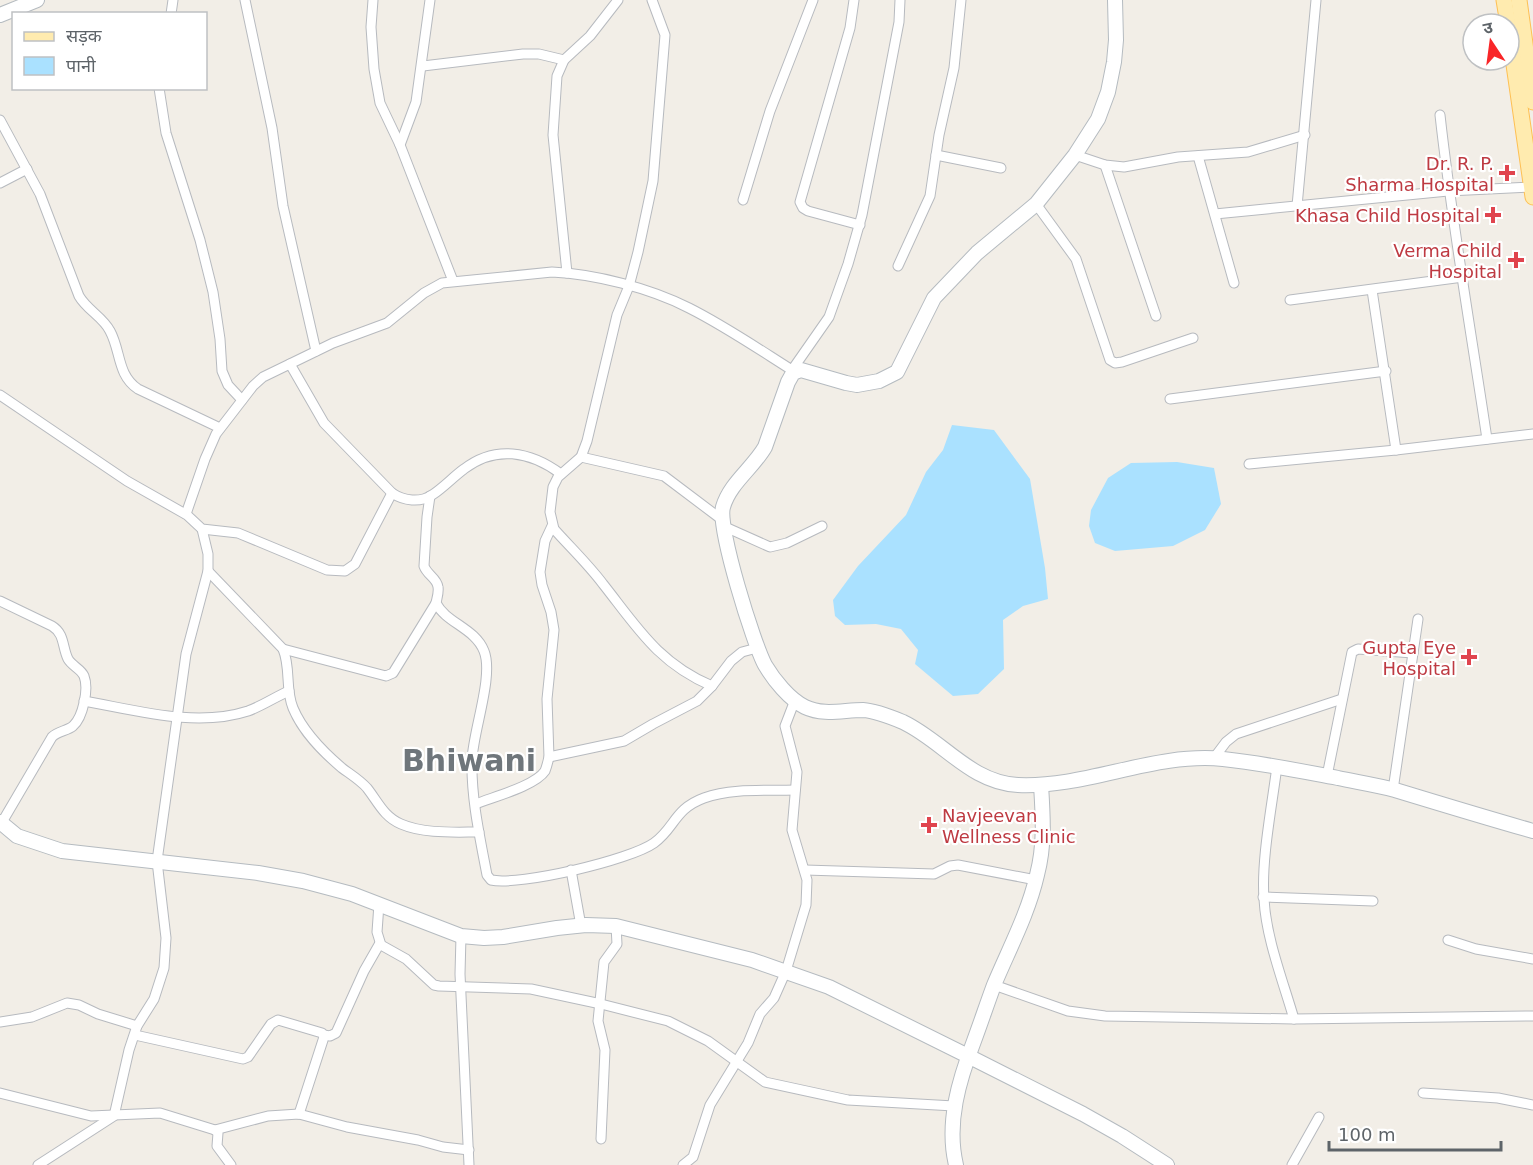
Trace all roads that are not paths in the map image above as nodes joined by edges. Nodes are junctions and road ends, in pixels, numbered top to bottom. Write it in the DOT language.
graph roads {
  1 [pos="37,0"];
  2 [pos="245,0"];
  3 [pos="373,0"];
  4 [pos="430,0"];
  5 [pos="618,0"];
  6 [pos="652,0"];
  7 [pos="813,0"];
  8 [pos="851,0"];
  9 [pos="900,0"];
  10 [pos="961,0"];
  11 [pos="1115,0"];
  12 [pos="1316,0"];
  13 [pos="1519,0"];
  14 [pos="8,8"];
  15 [pos="564,60"];
  16 [pos="423,66"];
  17 [pos="1515,72"];
  18 [pos="159,90"];
  19 [pos="1533,102"];
  20 [pos="1440,115"];
  21 [pos="0,120"];
  22 [pos="1305,135"];
  23 [pos="400,145"];
  24 [pos="936,155"];
  25 [pos="1075,155"];
  26 [pos="1198,156"];
  27 [pos="1105,165"];
  28 [pos="1001,168"];
  29 [pos="27,169"];
  30 [pos="0,183"];
  31 [pos="1448,191"];
  32 [pos="1532,192"];
  33 [pos="742,200"];
  34 [pos="1036,204"];
  35 [pos="1297,206"];
  36 [pos="1215,214"];
  37 [pos="860,225"];
  38 [pos="898,266"];
  39 [pos="567,273"];
  40 [pos="1464,277"];
  41 [pos="453,281"];
  42 [pos="1234,283"];
  43 [pos="629,286"];
  44 [pos="1372,290"];
  45 [pos="1290,300"];
  46 [pos="1156,316"];
  47 [pos="1193,338"];
  48 [pos="316,351"];
  49 [pos="290,364"];
  50 [pos="794,371"];
  51 [pos="1386,371"];
  52 [pos="0,395"];
  53 [pos="242,399"];
  54 [pos="1170,399"];
  55 [pos="220,428"];
  56 [pos="1533,434"];
  57 [pos="1487,439"];
  58 [pos="1396,450"];
  59 [pos="581,457"];
  60 [pos="1249,464"];
  61 [pos="561,474"];
  62 [pos="393,493"];
  63 [pos="430,496"];
  64 [pos="186,514"];
  65 [pos="722,523"];
  66 [pos="552,526"];
  67 [pos="822,526"];
  68 [pos="202,529"];
  69 [pos="208,571"];
  70 [pos="0,601"];
  71 [pos="436,603"];
  72 [pos="1418,619"];
  73 [pos="757,648"];
  74 [pos="283,649"];
  75 [pos="1413,653"];
  76 [pos="712,686"];
  77 [pos="289,691"];
  78 [pos="1342,699"];
  79 [pos="795,700"];
  80 [pos="84,701"];
  81 [pos="176,716"];
  82 [pos="549,757"];
  83 [pos="1214,758"];
  84 [pos="1277,766"];
  85 [pos="1327,776"];
  86 [pos="1041,785"];
  87 [pos="795,790"];
  88 [pos="1393,790"];
  89 [pos="476,804"];
  90 [pos="0,823"];
  91 [pos="1533,831"];
  92 [pos="478,832"];
  93 [pos="157,861"];
  94 [pos="572,870"];
  95 [pos="805,870"];
  96 [pos="1036,880"];
  97 [pos="1263,897"];
  98 [pos="1373,901"];
  99 [pos="379,904"];
  100 [pos="581,926"];
  101 [pos="616,926"];
  102 [pos="461,936"];
  103 [pos="1448,940"];
  104 [pos="380,943"];
  105 [pos="1533,959"];
  106 [pos="786,971"];
  107 [pos="994,985"];
  108 [pos="462,988"];
  109 [pos="601,1004"];
  110 [pos="1533,1016"];
  111 [pos="1294,1018"];
  112 [pos="0,1022"];
  113 [pos="136,1030"];
  114 [pos="324,1035"];
  115 [pos="968,1056"];
  116 [pos="737,1060"];
  117 [pos="0,1093"];
  118 [pos="1423,1093"];
  119 [pos="1533,1105"];
  120 [pos="954,1106"];
  121 [pos="299,1114"];
  122 [pos="114,1116"];
  123 [pos="1319,1117"];
  124 [pos="215,1130"];
  125 [pos="601,1139"];
  126 [pos="469,1150"];
  127 [pos="38,1165"];
  128 [pos="231,1165"];
  129 [pos="469,1165"];
  130 [pos="683,1165"];
  131 [pos="956,1165"];
  132 [pos="1167,1165"];
  133 [pos="1292,1165"];
  1 -- 14 [label="street"];
  2 -- 48 [label="street"];
  3 -- 23 [label="street"];
  4 -- 16 [label="street"];
  5 -- 15 [label="street"];
  6 -- 43 [label="street"];
  7 -- 33 [label="street"];
  8 -- 37 [label="street"];
  9 -- 37 [label="street"];
  10 -- 24 [label="street"];
  11 -- 25 [label="street"];
  12 -- 22 [label="street"];
  13 -- 19 [label="main road"];
  15 -- 16 [label="street"];
  15 -- 39 [label="street"];
  16 -- 23 [label="street"];
  17 -- 32 [label="main road"];
  18 -- 53 [label="street"];
  20 -- 31 [label="street"];
  21 -- 29 [label="street"];
  22 -- 26 [label="street"];
  22 -- 35 [label="street"];
  23 -- 41 [label="street"];
  24 -- 28 [label="street"];
  24 -- 38 [label="street"];
  25 -- 27 [label="street"];
  25 -- 34 [label="street"];
  26 -- 27 [label="street"];
  26 -- 36 [label="street"];
  27 -- 46 [label="street"];
  29 -- 30 [label="street"];
  29 -- 55 [label="street"];
  31 -- 32 [label="street"];
  31 -- 35 [label="street"];
  31 -- 40 [label="street"];
  34 -- 47 [label="street"];
  34 -- 50 [label="street"];
  35 -- 36 [label="street"];
  36 -- 42 [label="street"];
  37 -- 50 [label="street"];
  39 -- 41 [label="street"];
  39 -- 43 [label="street"];
  40 -- 44 [label="street"];
  40 -- 57 [label="street"];
  41 -- 48 [label="street"];
  43 -- 50 [label="street"];
  43 -- 59 [label="street"];
  44 -- 45 [label="street"];
  44 -- 51 [label="street"];
  48 -- 49 [label="street"];
  49 -- 53 [label="street"];
  49 -- 62 [label="street"];
  50 -- 65 [label="street"];
  51 -- 54 [label="street"];
  51 -- 58 [label="street"];
  52 -- 64 [label="street"];
  53 -- 55 [label="street"];
  55 -- 64 [label="street"];
  56 -- 57 [label="street"];
  57 -- 58 [label="street"];
  58 -- 60 [label="street"];
  59 -- 61 [label="street"];
  59 -- 65 [label="street"];
  61 -- 63 [label="street"];
  61 -- 66 [label="street"];
  62 -- 63 [label="street"];
  62 -- 68 [label="street"];
  63 -- 71 [label="street"];
  64 -- 68 [label="street"];
  65 -- 67 [label="street"];
  65 -- 73 [label="street"];
  66 -- 76 [label="street"];
  66 -- 82 [label="street"];
  68 -- 69 [label="street"];
  69 -- 74 [label="street"];
  69 -- 81 [label="street"];
  70 -- 80 [label="street"];
  71 -- 74 [label="street"];
  71 -- 89 [label="street"];
  72 -- 75 [label="street"];
  73 -- 76 [label="street"];
  73 -- 79 [label="street"];
  74 -- 77 [label="street"];
  75 -- 78 [label="street"];
  75 -- 88 [label="street"];
  76 -- 82 [label="street"];
  77 -- 81 [label="street"];
  77 -- 92 [label="street"];
  78 -- 83 [label="street"];
  78 -- 85 [label="street"];
  79 -- 86 [label="street"];
  79 -- 87 [label="street"];
  80 -- 81 [label="street"];
  80 -- 90 [label="street"];
  81 -- 93 [label="street"];
  82 -- 89 [label="street"];
  83 -- 84 [label="street"];
  83 -- 86 [label="street"];
  84 -- 85 [label="street"];
  84 -- 97 [label="street"];
  85 -- 88 [label="street"];
  86 -- 96 [label="street"];
  87 -- 94 [label="street"];
  87 -- 95 [label="street"];
  88 -- 91 [label="street"];
  89 -- 92 [label="street"];
  90 -- 93 [label="street"];
  92 -- 94 [label="street"];
  93 -- 99 [label="street"];
  93 -- 113 [label="street"];
  94 -- 100 [label="street"];
  95 -- 96 [label="street"];
  95 -- 106 [label="street"];
  96 -- 107 [label="street"];
  97 -- 98 [label="street"];
  97 -- 111 [label="street"];
  99 -- 102 [label="street"];
  99 -- 104 [label="street"];
  100 -- 101 [label="street"];
  100 -- 102 [label="street"];
  101 -- 106 [label="street"];
  101 -- 109 [label="street"];
  102 -- 108 [label="street"];
  103 -- 105 [label="street"];
  104 -- 108 [label="street"];
  104 -- 114 [label="street"];
  106 -- 115 [label="street"];
  106 -- 116 [label="street"];
  107 -- 111 [label="street"];
  107 -- 115 [label="street"];
  108 -- 109 [label="street"];
  108 -- 126 [label="street"];
  109 -- 116 [label="street"];
  109 -- 125 [label="street"];
  110 -- 111 [label="street"];
  112 -- 113 [label="street"];
  113 -- 114 [label="street"];
  113 -- 122 [label="street"];
  114 -- 121 [label="street"];
  115 -- 120 [label="street"];
  115 -- 132 [label="street"];
  116 -- 120 [label="street"];
  116 -- 130 [label="street"];
  117 -- 122 [label="street"];
  118 -- 119 [label="street"];
  120 -- 131 [label="street"];
  121 -- 124 [label="street"];
  121 -- 126 [label="street"];
  122 -- 124 [label="street"];
  122 -- 127 [label="street"];
  123 -- 133 [label="street"];
  124 -- 128 [label="street"];
  126 -- 129 [label="street"];
}
